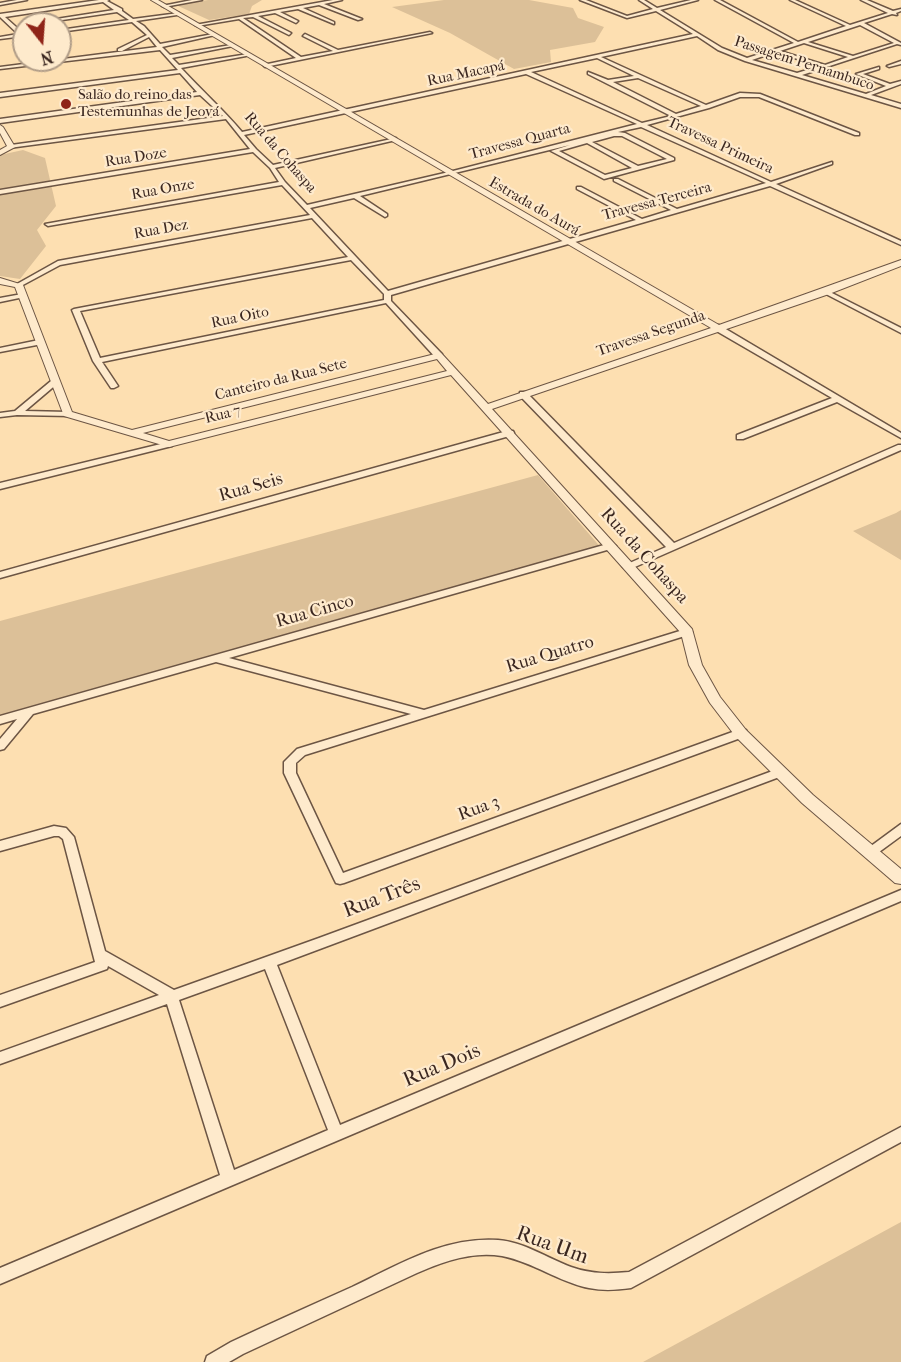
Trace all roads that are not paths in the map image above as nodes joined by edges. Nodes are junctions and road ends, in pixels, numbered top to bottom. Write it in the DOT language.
graph roads {
  1 [pos="25,0"];
  2 [pos="105,0"];
  3 [pos="154,0"];
  4 [pos="200,0"];
  5 [pos="340,0"];
  6 [pos="582,0"];
  7 [pos="641,0"];
  8 [pos="696,0"];
  9 [pos="717,0"];
  10 [pos="792,0"];
  11 [pos="863,0"];
  12 [pos="0,4"];
  13 [pos="320,4"];
  14 [pos="164,6"];
  15 [pos="298,7"];
  16 [pos="120,10"];
  17 [pos="659,10"];
  18 [pos="901,10"];
  19 [pos="275,11"];
  20 [pos="892,13"];
  21 [pos="177,14"];
  22 [pos="253,15"];
  23 [pos="0,16"];
  24 [pos="72,17"];
  25 [pos="901,17"];
  26 [pos="240,18"];
  27 [pos="360,19"];
  28 [pos="136,22"];
  29 [pos="296,22"];
  30 [pos="333,23"];
  31 [pos="860,23"];
  32 [pos="12,26"];
  33 [pos="196,26"];
  34 [pos="851,27"];
  35 [pos="72,30"];
  36 [pos="430,33"];
  37 [pos="289,34"];
  38 [pos="150,35"];
  39 [pos="213,35"];
  40 [pos="305,35"];
  41 [pos="697,35"];
  42 [pos="804,42"];
  43 [pos="798,44"];
  44 [pos="899,44"];
  45 [pos="231,46"];
  46 [pos="160,47"];
  47 [pos="337,51"];
  48 [pos="776,51"];
  49 [pos="111,54"];
  50 [pos="246,55"];
  51 [pos="169,57"];
  52 [pos="854,57"];
  53 [pos="600,58"];
  54 [pos="300,59"];
  55 [pos="747,60"];
  56 [pos="901,62"];
  57 [pos="265,66"];
  58 [pos="824,66"];
  59 [pos="890,66"];
  60 [pos="0,68"];
  61 [pos="877,68"];
  62 [pos="180,69"];
  63 [pos="528,73"];
  64 [pos="590,73"];
  65 [pos="796,75"];
  66 [pos="640,76"];
  67 [pos="606,82"];
  68 [pos="901,82"];
  69 [pos="890,86"];
  70 [pos="201,93"];
  71 [pos="0,95"];
  72 [pos="865,96"];
  73 [pos="901,106"];
  74 [pos="707,107"];
  75 [pos="345,111"];
  76 [pos="676,116"];
  77 [pos="227,117"];
  78 [pos="0,120"];
  79 [pos="642,124"];
  80 [pos="0,127"];
  81 [pos="240,134"];
  82 [pos="857,134"];
  83 [pos="394,139"];
  84 [pos="586,141"];
  85 [pos="11,147"];
  86 [pos="554,148"];
  87 [pos="254,150"];
  88 [pos="0,153"];
  89 [pos="830,163"];
  90 [pos="272,167"];
  91 [pos="637,168"];
  92 [pos="449,174"];
  93 [pos="616,180"];
  94 [pos="283,183"];
  95 [pos="770,184"];
  96 [pos="579,188"];
  97 [pos="0,192"];
  98 [pos="357,196"];
  99 [pos="305,207"];
  100 [pos="677,211"];
  101 [pos="386,215"];
  102 [pos="314,216"];
  103 [pos="640,220"];
  104 [pos="48,224"];
  105 [pos="566,242"];
  106 [pos="901,243"];
  107 [pos="351,258"];
  108 [pos="901,263"];
  109 [pos="0,281"];
  110 [pos="19,285"];
  111 [pos="826,292"];
  112 [pos="22,296"];
  113 [pos="388,298"];
  114 [pos="0,300"];
  115 [pos="716,327"];
  116 [pos="901,331"];
  117 [pos="39,342"];
  118 [pos="0,350"];
  119 [pos="439,356"];
  120 [pos="97,361"];
  121 [pos="453,372"];
  122 [pos="54,383"];
  123 [pos="114,386"];
  124 [pos="523,394"];
  125 [pos="837,399"];
  126 [pos="486,408"];
  127 [pos="18,412"];
  128 [pos="68,414"];
  129 [pos="0,415"];
  130 [pos="131,433"];
  131 [pos="510,433"];
  132 [pos="901,436"];
  133 [pos="740,437"];
  134 [pos="169,444"];
  135 [pos="901,447"];
  136 [pos="0,486"];
  137 [pos="611,546"];
  138 [pos="672,548"];
  139 [pos="628,567"];
  140 [pos="0,574"];
  141 [pos="687,632"];
  142 [pos="214,658"];
  143 [pos="29,712"];
  144 [pos="423,713"];
  145 [pos="0,720"];
  146 [pos="742,733"];
  147 [pos="0,746"];
  148 [pos="290,772"];
  149 [pos="778,773"];
  150 [pos="901,829"];
  151 [pos="0,846"];
  152 [pos="871,852"];
  153 [pos="901,878"];
  154 [pos="901,895"];
  155 [pos="99,954"];
  156 [pos="269,962"];
  157 [pos="171,995"];
  158 [pos="0,1001"];
  159 [pos="0,1058"];
  160 [pos="336,1133"];
  161 [pos="901,1134"];
  162 [pos="229,1179"];
  163 [pos="0,1276"];
  164 [pos="213,1362"];
  1 -- 12 [label="street"];
  2 -- 16 [label="street, Rua da Cohaspa"];
  2 -- 23 [label="street"];
  3 -- 14 [label="street, Estrada do Aurá"];
  4 -- 14 [label="street"];
  5 -- 13 [label="street"];
  6 -- 17 [label="street"];
  7 -- 17 [label="street, Passagem Pernambuco"];
  8 -- 17 [label="street"];
  9 -- 43 [label="street"];
  10 -- 34 [label="street"];
  11 -- 20 [label="street"];
  13 -- 15 [label="street"];
  13 -- 27 [label="street"];
  14 -- 21 [label="street, Estrada do Aurá"];
  15 -- 19 [label="street"];
  15 -- 30 [label="street"];
  16 -- 24 [label="street"];
  16 -- 28 [label="street, Rua da Cohaspa"];
  17 -- 41 [label="street, Passagem Pernambuco"];
  18 -- 20 [label="street"];
  19 -- 22 [label="street"];
  19 -- 29 [label="street"];
  20 -- 25 [label="street"];
  20 -- 31 [label="street"];
  21 -- 28 [label="street"];
  21 -- 33 [label="street, Estrada do Aurá"];
  22 -- 26 [label="street"];
  22 -- 37 [label="street"];
  23 -- 32 [label="street"];
  26 -- 33 [label="street"];
  26 -- 54 [label="street"];
  28 -- 35 [label="street"];
  28 -- 38 [label="street, Rua da Cohaspa"];
  31 -- 34 [label="street"];
  31 -- 44 [label="street"];
  33 -- 39 [label="street, Estrada do Aurá"];
  34 -- 42 [label="street"];
  36 -- 47 [label="street"];
  38 -- 46 [label="street, Rua da Cohaspa"];
  38 -- 49 [label="street"];
  39 -- 45 [label="street, Estrada do Aurá"];
  39 -- 46 [label="street"];
  40 -- 47 [label="street"];
  41 -- 53 [label="street, Rua Macapá"];
  41 -- 55 [label="street, Passagem Pernambuco"];
  42 -- 43 [label="street"];
  42 -- 52 [label="street"];
  43 -- 48 [label="street"];
  44 -- 52 [label="street"];
  45 -- 50 [label="street, Estrada do Aurá"];
  45 -- 51 [label="street"];
  46 -- 49 [label="street"];
  46 -- 51 [label="street, Rua da Cohaspa"];
  47 -- 54 [label="street"];
  48 -- 55 [label="street"];
  48 -- 58 [label="street"];
  49 -- 60 [label="street"];
  50 -- 57 [label="street, Estrada do Aurá"];
  50 -- 62 [label="street"];
  51 -- 62 [label="street, Rua da Cohaspa"];
  52 -- 58 [label="street"];
  53 -- 63 [label="street, Rua Macapá"];
  53 -- 66 [label="street"];
  54 -- 57 [label="street"];
  55 -- 65 [label="street, Passagem Pernambuco"];
  56 -- 59 [label="street"];
  57 -- 75 [label="street, Estrada do Aurá"];
  58 -- 65 [label="street"];
  61 -- 69 [label="street"];
  62 -- 70 [label="street, Rua da Cohaspa"];
  62 -- 71 [label="street"];
  63 -- 75 [label="street, Rua Macapá"];
  63 -- 79 [label="street, Travessa Primeira"];
  64 -- 67 [label="street"];
  65 -- 72 [label="street, Passagem Pernambuco"];
  66 -- 67 [label="street"];
  66 -- 74 [label="street"];
  67 -- 76 [label="street"];
  68 -- 69 [label="street"];
  69 -- 72 [label="street"];
  70 -- 77 [label="street, Rua da Cohaspa"];
  70 -- 78 [label="street"];
  72 -- 73 [label="street, Passagem Pernambuco"];
  74 -- 76 [label="street, Travessa Quarta"];
  74 -- 82 [label="street, Travessa Quarta"];
  75 -- 81 [label="street, Rua Macapá"];
  75 -- 83 [label="street, Estrada do Aurá"];
  76 -- 79 [label="street, Travessa Quarta"];
  77 -- 81 [label="street, Rua da Cohaspa"];
  77 -- 85 [label="street"];
  79 -- 86 [label="street, Travessa Quarta"];
  79 -- 95 [label="street, Travessa Primeira"];
  80 -- 85 [label="street"];
  81 -- 87 [label="street, Rua da Cohaspa"];
  83 -- 90 [label="street"];
  83 -- 92 [label="street, Estrada do Aurá"];
  84 -- 86 [label="street"];
  84 -- 91 [label="street"];
  84 -- 91 [label="street"];
  85 -- 88 [label="street"];
  86 -- 91 [label="street"];
  86 -- 92 [label="street, Travessa Quarta"];
  87 -- 90 [label="street, Rua da Cohaspa"];
  87 -- 97 [label="street, Rua Doze"];
  89 -- 95 [label="street, Travessa Terceira"];
  90 -- 94 [label="street, Rua da Cohaspa"];
  92 -- 98 [label="street, Travessa Quarta"];
  92 -- 105 [label="street, Estrada do Aurá"];
  93 -- 100 [label="street"];
  94 -- 99 [label="street, Rua da Cohaspa"];
  94 -- 104 [label="street, Rua Onze"];
  95 -- 100 [label="street, Travessa Terceira"];
  95 -- 106 [label="street, Travessa Primeira"];
  96 -- 103 [label="street"];
  98 -- 99 [label="street, Travessa Quarta"];
  98 -- 101 [label="street"];
  99 -- 102 [label="street, Rua da Cohaspa"];
  100 -- 103 [label="street, Travessa Terceira"];
  102 -- 107 [label="street, Rua da Cohaspa"];
  102 -- 110 [label="street, Rua Dez"];
  103 -- 105 [label="street, Travessa Terceira"];
  105 -- 113 [label="street, Travessa Terceira"];
  105 -- 115 [label="street, Estrada do Aurá"];
  107 -- 113 [label="street, Rua da Cohaspa"];
  107 -- 120 [label="street"];
  108 -- 111 [label="street, Travessa Segunda"];
  109 -- 110 [label="street"];
  110 -- 112 [label="street"];
  111 -- 115 [label="street, Travessa Segunda"];
  111 -- 116 [label="street"];
  112 -- 114 [label="street"];
  112 -- 117 [label="street"];
  113 -- 119 [label="street, Rua da Cohaspa"];
  113 -- 120 [label="street, Rua Oito"];
  115 -- 124 [label="street, Travessa Segunda"];
  115 -- 125 [label="street, Estrada do Aurá"];
  117 -- 118 [label="street"];
  117 -- 122 [label="street"];
  119 -- 121 [label="street, Rua da Cohaspa"];
  119 -- 130 [label="street, Canteiro da Rua Sete"];
  120 -- 123 [label="street"];
  121 -- 126 [label="street, Rua da Cohaspa"];
  121 -- 134 [label="street, Rua 7"];
  122 -- 127 [label="street"];
  122 -- 128 [label="street"];
  124 -- 126 [label="street, Travessa Segunda"];
  124 -- 138 [label="street"];
  125 -- 132 [label="street, Estrada do Aurá"];
  125 -- 133 [label="street"];
  126 -- 131 [label="street, Rua da Cohaspa"];
  127 -- 128 [label="street"];
  127 -- 129 [label="street"];
  128 -- 130 [label="street"];
  130 -- 134 [label="street"];
  131 -- 137 [label="street, Rua da Cohaspa"];
  131 -- 140 [label="street, Rua Seis"];
  134 -- 136 [label="street, Rua 7"];
  135 -- 138 [label="street"];
  137 -- 139 [label="street, Rua da Cohaspa"];
  137 -- 142 [label="street, Rua Cinco"];
  138 -- 139 [label="street"];
  139 -- 141 [label="street, Rua da Cohaspa"];
  141 -- 144 [label="street, Rua Quatro"];
  141 -- 146 [label="street, Rua da Cohaspa"];
  142 -- 143 [label="street, Rua Cinco"];
  142 -- 144 [label="street"];
  143 -- 145 [label="street, Rua Cinco"];
  143 -- 147 [label="street"];
  144 -- 148 [label="street, Rua Quatro"];
  146 -- 148 [label="street, Rua 3"];
  146 -- 149 [label="street, Rua da Cohaspa"];
  149 -- 152 [label="street, Rua da Cohaspa"];
  149 -- 156 [label="street, Rua Três"];
  150 -- 152 [label="street"];
  151 -- 155 [label="street"];
  152 -- 153 [label="street, Rua da Cohaspa"];
  154 -- 160 [label="street, Rua Dois"];
  155 -- 157 [label="street"];
  155 -- 158 [label="street"];
  156 -- 157 [label="street, Rua Três"];
  156 -- 160 [label="street"];
  157 -- 159 [label="street, Rua Três"];
  157 -- 162 [label="street"];
  160 -- 162 [label="street, Rua Dois"];
  161 -- 164 [label="street, Rua Um"];
  162 -- 163 [label="street, Rua Dois"];
}
